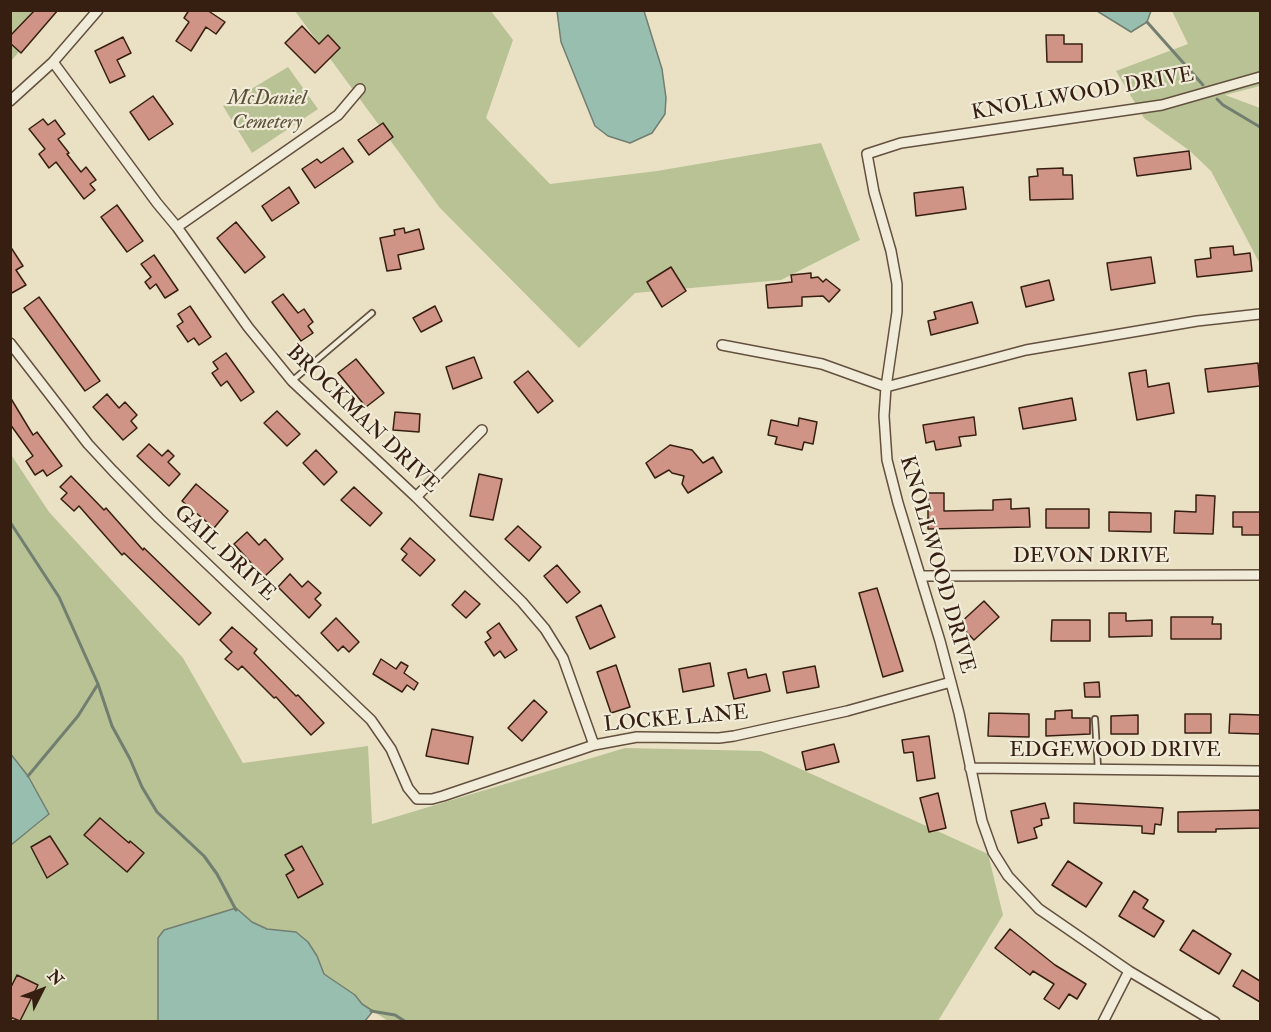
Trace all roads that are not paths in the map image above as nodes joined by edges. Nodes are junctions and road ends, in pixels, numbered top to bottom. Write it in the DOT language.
graph roads {
  1 [pos="98,10"];
  2 [pos="53,62"];
  3 [pos="1260,77"];
  4 [pos="360,89"];
  5 [pos="10,101"];
  6 [pos="177,227"];
  7 [pos="372,313"];
  8 [pos="1260,314"];
  9 [pos="10,343"];
  10 [pos="722,345"];
  11 [pos="292,381"];
  12 [pos="886,387"];
  13 [pos="482,430"];
  14 [pos="416,497"];
  15 [pos="1260,575"];
  16 [pos="921,576"];
  17 [pos="951,682"];
  18 [pos="1095,719"];
  19 [pos="594,745"];
  20 [pos="970,768"];
  21 [pos="1098,769"];
  22 [pos="1260,771"];
  23 [pos="410,791"];
  24 [pos="1129,971"];
  25 [pos="1102,1022"];
  26 [pos="1215,1022"];
  1 -- 2 [label="street"];
  2 -- 5 [label="street"];
  2 -- 6 [label="street, BROCKMAN DRIVE"];
  3 -- 12 [label="street, KNOLLWOOD DRIVE"];
  4 -- 6 [label="street"];
  6 -- 11 [label="street, BROCKMAN DRIVE"];
  7 -- 11 [label="lane"];
  8 -- 12 [label="street"];
  9 -- 23 [label="street, GAIL DRIVE"];
  10 -- 12 [label="street"];
  11 -- 14 [label="street, BROCKMAN DRIVE"];
  12 -- 16 [label="street, KNOLLWOOD DRIVE"];
  13 -- 14 [label="street"];
  14 -- 19 [label="street, BROCKMAN DRIVE"];
  15 -- 16 [label="street, DEVON DRIVE"];
  16 -- 17 [label="street, KNOLLWOOD DRIVE"];
  17 -- 19 [label="street, LOCKE LANE"];
  17 -- 20 [label="street, KNOLLWOOD DRIVE"];
  18 -- 21 [label="lane"];
  19 -- 23 [label="street, LOCKE LANE"];
  20 -- 21 [label="street, EDGEWOOD DRIVE"];
  20 -- 24 [label="street, KNOLLWOOD DRIVE"];
  21 -- 22 [label="street, EDGEWOOD DRIVE"];
  24 -- 25 [label="street"];
  24 -- 26 [label="street, KNOLLWOOD DRIVE"];
}
